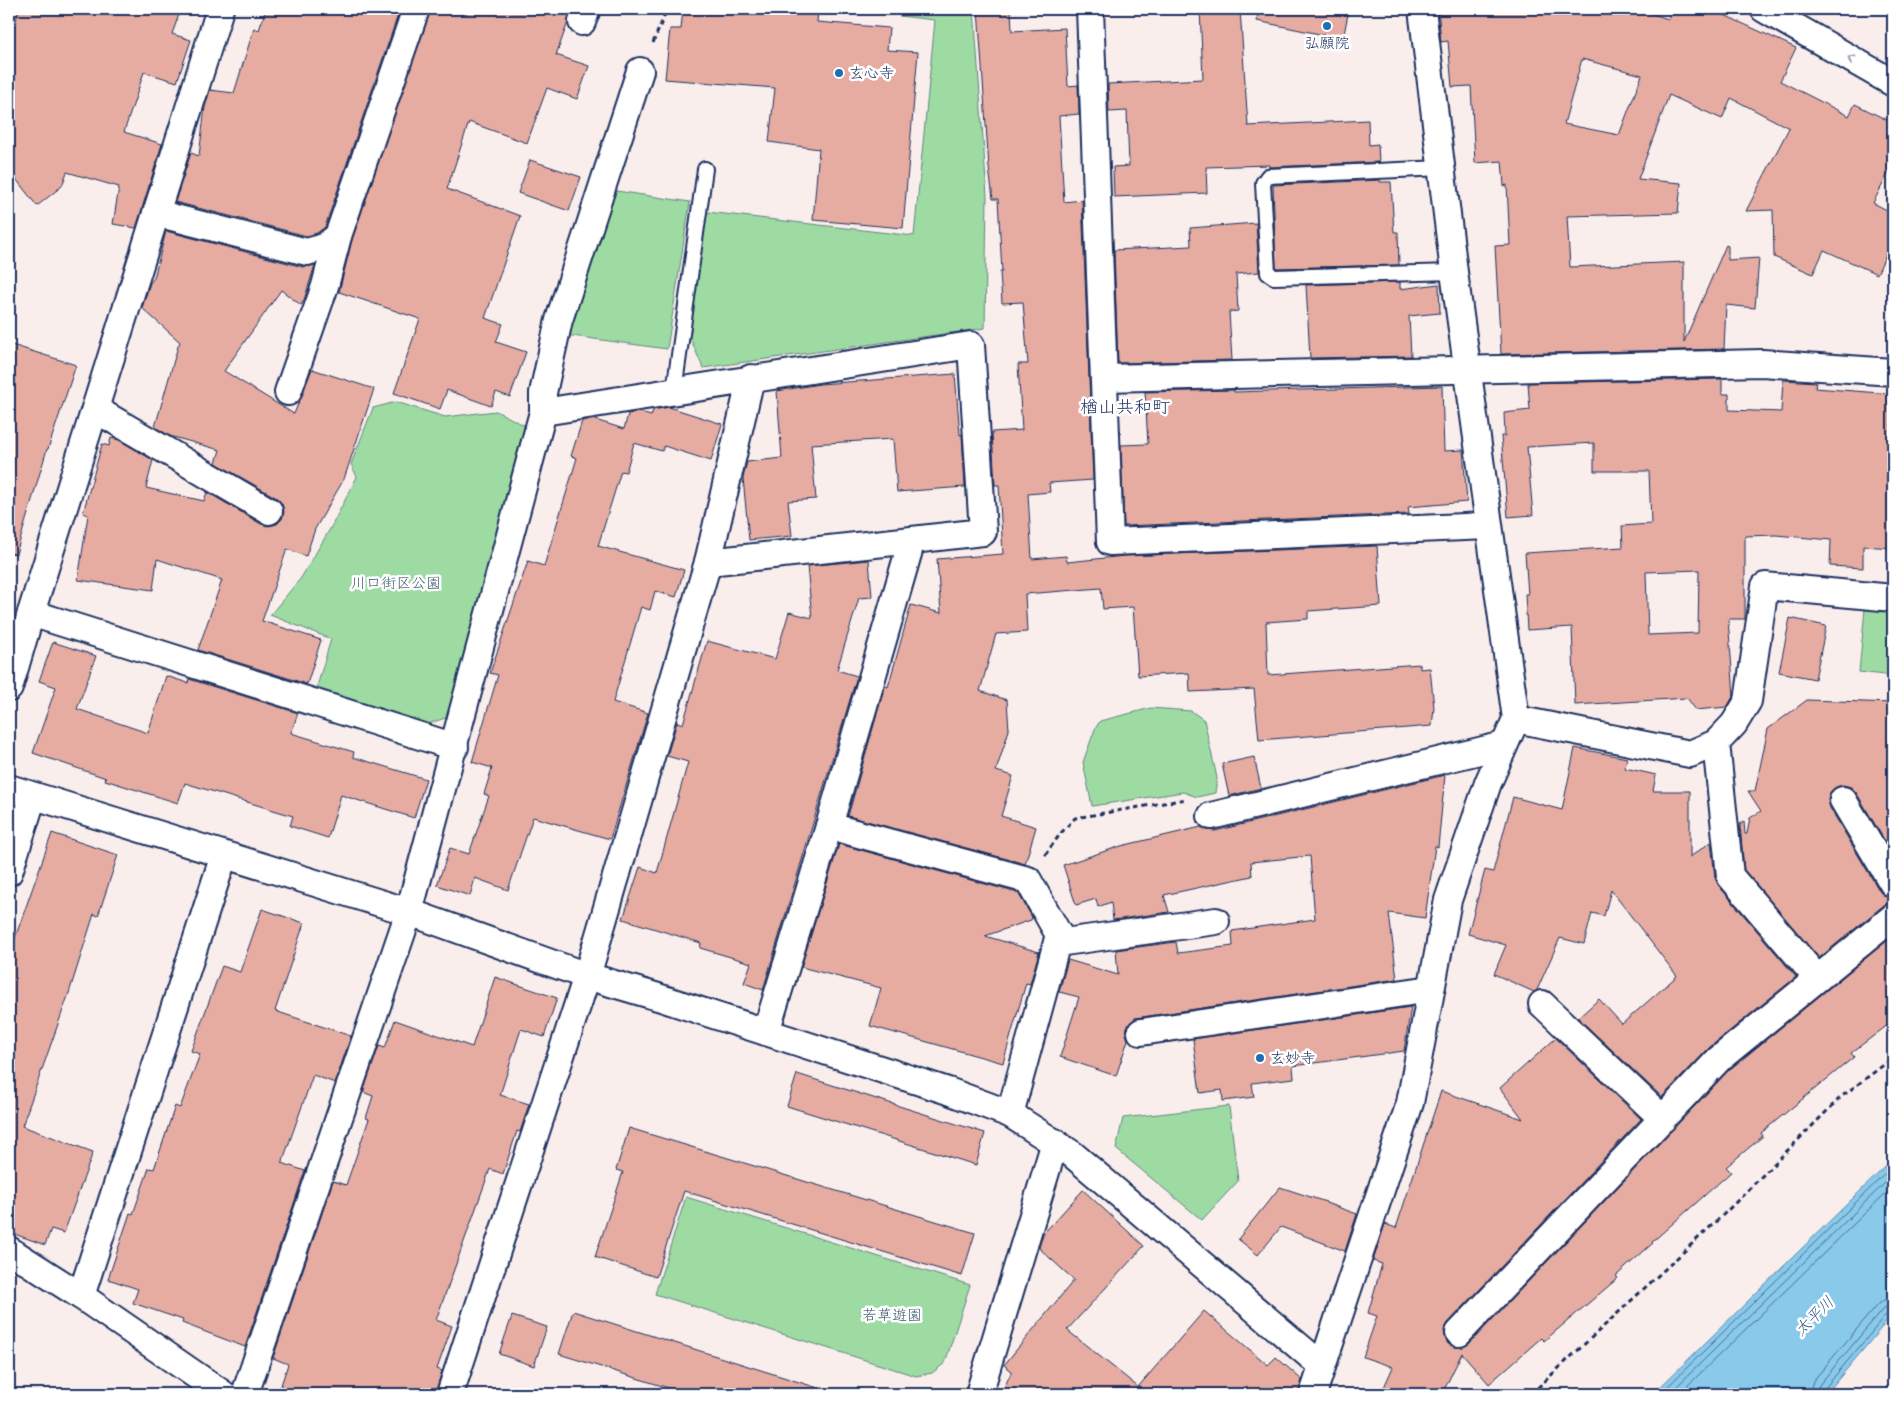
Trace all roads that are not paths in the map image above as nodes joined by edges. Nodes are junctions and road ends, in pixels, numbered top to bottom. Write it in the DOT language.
graph roads {
  1 [pos="220,9"];
  2 [pos="416,9"];
  3 [pos="1090,9"];
  4 [pos="1422,9"];
  5 [pos="1764,9"];
  6 [pos="640,71"];
  7 [pos="1893,83"];
  8 [pos="705,168"];
  9 [pos="1442,168"];
  10 [pos="156,213"];
  11 [pos="338,236"];
  12 [pos="1454,272"];
  13 [pos="1468,370"];
  14 [pos="1893,372"];
  15 [pos="751,378"];
  16 [pos="1104,378"];
  17 [pos="674,391"];
  18 [pos="288,392"];
  19 [pos="95,408"];
  20 [pos="543,412"];
  21 [pos="269,511"];
  22 [pos="1488,526"];
  23 [pos="912,540"];
  24 [pos="708,562"];
  25 [pos="1893,598"];
  26 [pos="31,613"];
  27 [pos="9,688"];
  28 [pos="1516,719"];
  29 [pos="1716,744"];
  30 [pos="1504,745"];
  31 [pos="454,748"];
  32 [pos="21,792"];
  33 [pos="1843,800"];
  34 [pos="1211,816"];
  35 [pos="830,826"];
  36 [pos="224,855"];
  37 [pos="9,872"];
  38 [pos="1893,884"];
  39 [pos="409,912"];
  40 [pos="1893,917"];
  41 [pos="1216,922"];
  42 [pos="1057,943"];
  43 [pos="587,976"];
  44 [pos="1818,978"];
  45 [pos="1431,989"];
  46 [pos="1542,1004"];
  47 [pos="766,1032"];
  48 [pos="1141,1032"];
  49 [pos="1010,1114"];
  50 [pos="1663,1119"];
  51 [pos="1055,1142"];
  52 [pos="9,1250"];
  53 [pos="81,1296"];
  54 [pos="1459,1333"];
  55 [pos="1322,1366"];
  56 [pos="223,1394"];
  57 [pos="245,1394"];
  58 [pos="450,1394"];
  59 [pos="979,1394"];
  60 [pos="1313,1394"];
  1 -- 10 [label="street"];
  2 -- 11 [label="street"];
  3 -- 16 [label="street"];
  4 -- 9 [label="street"];
  7 -- 5 [label="street, one-way"];
  6 -- 20 [label="street"];
  8 -- 17 [label="lane"];
  9 -- 12 [label="street"];
  9 -- 12 [label="lane"];
  10 -- 11 [label="street"];
  10 -- 19 [label="street"];
  11 -- 18 [label="street"];
  12 -- 13 [label="street"];
  13 -- 14 [label="street"];
  13 -- 16 [label="street"];
  13 -- 22 [label="street"];
  15 -- 17 [label="street"];
  15 -- 23 [label="street"];
  15 -- 24 [label="street"];
  16 -- 22 [label="street"];
  17 -- 20 [label="street"];
  19 -- 21 [label="street"];
  19 -- 26 [label="street"];
  20 -- 31 [label="street"];
  22 -- 28 [label="street"];
  23 -- 24 [label="street"];
  23 -- 35 [label="street"];
  24 -- 43 [label="street"];
  25 -- 29 [label="street"];
  26 -- 27 [label="street"];
  26 -- 31 [label="street"];
  28 -- 29 [label="street"];
  28 -- 30 [label="street"];
  29 -- 44 [label="street"];
  30 -- 34 [label="street"];
  30 -- 45 [label="street"];
  31 -- 39 [label="street"];
  32 -- 36 [label="street"];
  32 -- 37 [label="street"];
  33 -- 38 [label="street"];
  35 -- 42 [label="street"];
  35 -- 47 [label="street"];
  36 -- 39 [label="street"];
  36 -- 53 [label="street"];
  39 -- 43 [label="street"];
  39 -- 57 [label="street"];
  40 -- 44 [label="street"];
  41 -- 42 [label="street"];
  42 -- 49 [label="street"];
  43 -- 47 [label="street"];
  43 -- 58 [label="street"];
  44 -- 50 [label="street"];
  45 -- 48 [label="street"];
  45 -- 55 [label="street"];
  46 -- 50 [label="street"];
  47 -- 49 [label="street"];
  49 -- 51 [label="street"];
  50 -- 54 [label="street"];
  51 -- 55 [label="street"];
  51 -- 59 [label="street"];
  52 -- 53 [label="street"];
  53 -- 56 [label="street"];
  55 -- 60 [label="street"];
}
